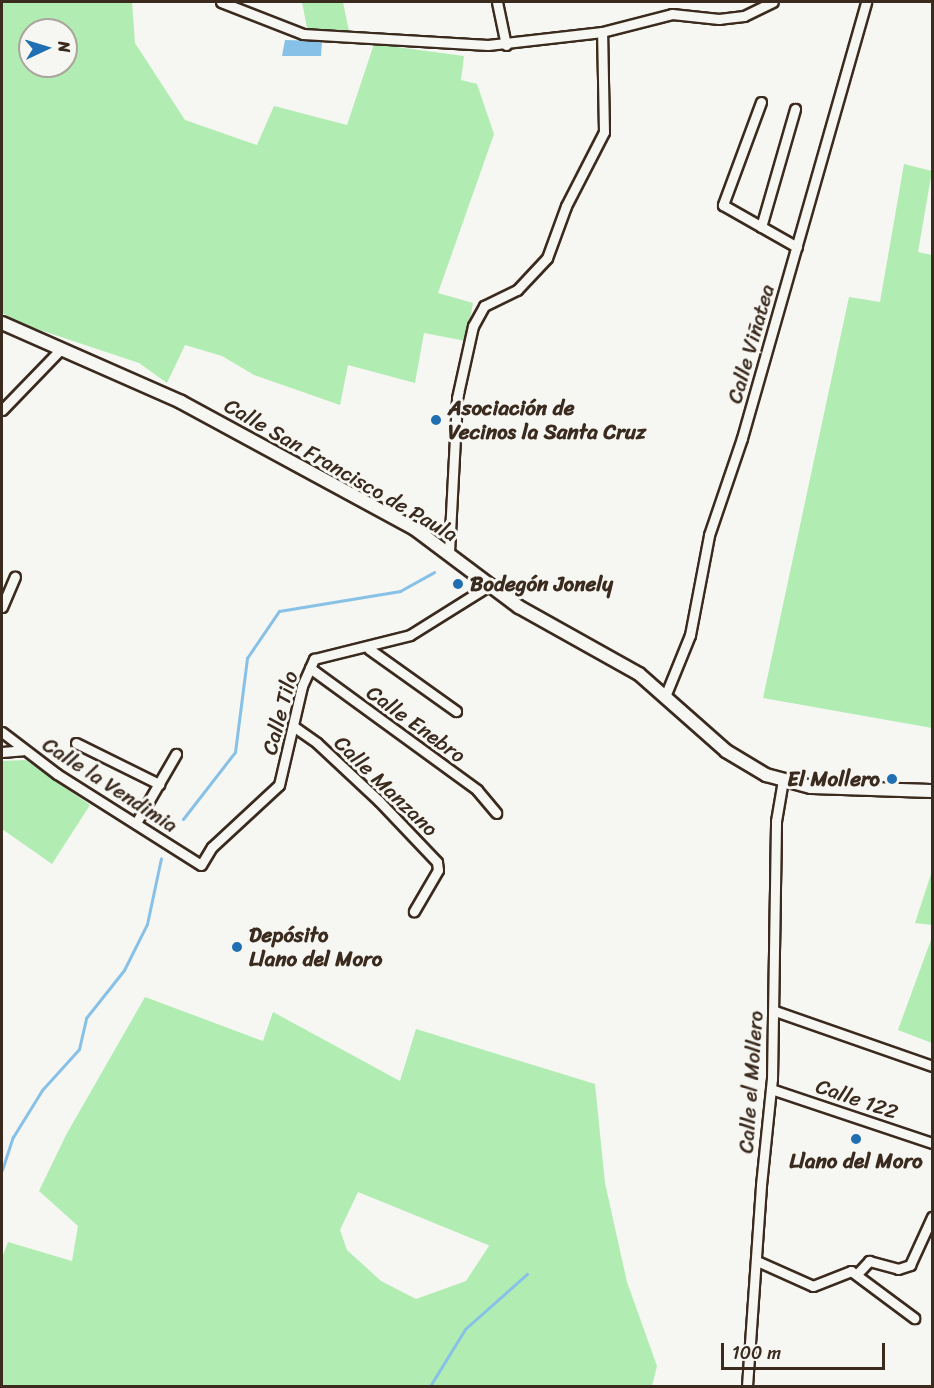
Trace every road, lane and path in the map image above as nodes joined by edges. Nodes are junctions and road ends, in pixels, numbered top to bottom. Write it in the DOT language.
graph roads {
  1 [pos="220,2"];
  2 [pos="497,2"];
  3 [pos="773,2"];
  4 [pos="866,2"];
  5 [pos="602,32"];
  6 [pos="506,45"];
  7 [pos="762,102"];
  8 [pos="795,109"];
  9 [pos="761,227"];
  10 [pos="797,247"];
  11 [pos="2,323"];
  12 [pos="60,350"];
  13 [pos="2,410"];
  14 [pos="449,552"];
  15 [pos="15,577"];
  16 [pos="490,585"];
  17 [pos="2,607"];
  18 [pos="369,649"];
  19 [pos="310,668"];
  20 [pos="666,694"];
  21 [pos="456,711"];
  22 [pos="293,726"];
  23 [pos="2,732"];
  24 [pos="76,743"];
  25 [pos="23,750"];
  26 [pos="2,752"];
  27 [pos="176,754"];
  28 [pos="783,780"];
  29 [pos="159,784"];
  30 [pos="933,791"];
  31 [pos="496,813"];
  32 [pos="136,823"];
  33 [pos="201,865"];
  34 [pos="414,911"];
  35 [pos="775,1011"];
  36 [pos="933,1066"];
  37 [pos="771,1089"];
  38 [pos="933,1143"];
  39 [pos="933,1217"];
  40 [pos="758,1261"];
  41 [pos="857,1274"];
  42 [pos="914,1318"];
  43 [pos="747,1386"];
  1 -- 6 [label="street"];
  2 -- 6 [label="street"];
  3 -- 5 [label="street"];
  4 -- 10 [label="street, Calle Viñatea"];
  5 -- 6 [label="street"];
  5 -- 14 [label="street"];
  7 -- 9 [label="street"];
  8 -- 9 [label="street"];
  9 -- 10 [label="street"];
  10 -- 20 [label="street, Calle Viñatea"];
  11 -- 12 [label="main road, Calle San Francisco de Paula"];
  12 -- 13 [label="street"];
  12 -- 14 [label="main road, Calle San Francisco de Paula"];
  14 -- 16 [label="main road, Calle San Francisco de Paula"];
  15 -- 17 [label="street"];
  16 -- 18 [label="street, Calle Tilo"];
  16 -- 20 [label="main road, Calle San Francisco de Paula"];
  18 -- 19 [label="street, Calle Tilo"];
  18 -- 21 [label="street"];
  19 -- 22 [label="street, Calle Tilo"];
  19 -- 31 [label="street, Calle Enebro"];
  20 -- 28 [label="main road, Calle San Francisco de Paula"];
  22 -- 33 [label="street, Calle Tilo"];
  22 -- 34 [label="street, Calle Manzano"];
  23 -- 25 [label="street, Calle la Vendimia"];
  24 -- 29 [label="street"];
  25 -- 26 [label="street"];
  25 -- 32 [label="street, Calle la Vendimia"];
  27 -- 29 [label="street"];
  28 -- 30 [label="main road, Calle San Francisco de Paula"];
  28 -- 35 [label="street, Calle el Mollero"];
  29 -- 32 [label="street"];
  32 -- 33 [label="street, Calle la Vendimia"];
  35 -- 36 [label="street"];
  35 -- 37 [label="street, Calle el Mollero"];
  37 -- 38 [label="street, Calle 122"];
  37 -- 40 [label="street, Calle el Mollero"];
  39 -- 41 [label="street"];
  40 -- 41 [label="street"];
  40 -- 43 [label="street, Calle el Mollero"];
  41 -- 42 [label="street"];
}
